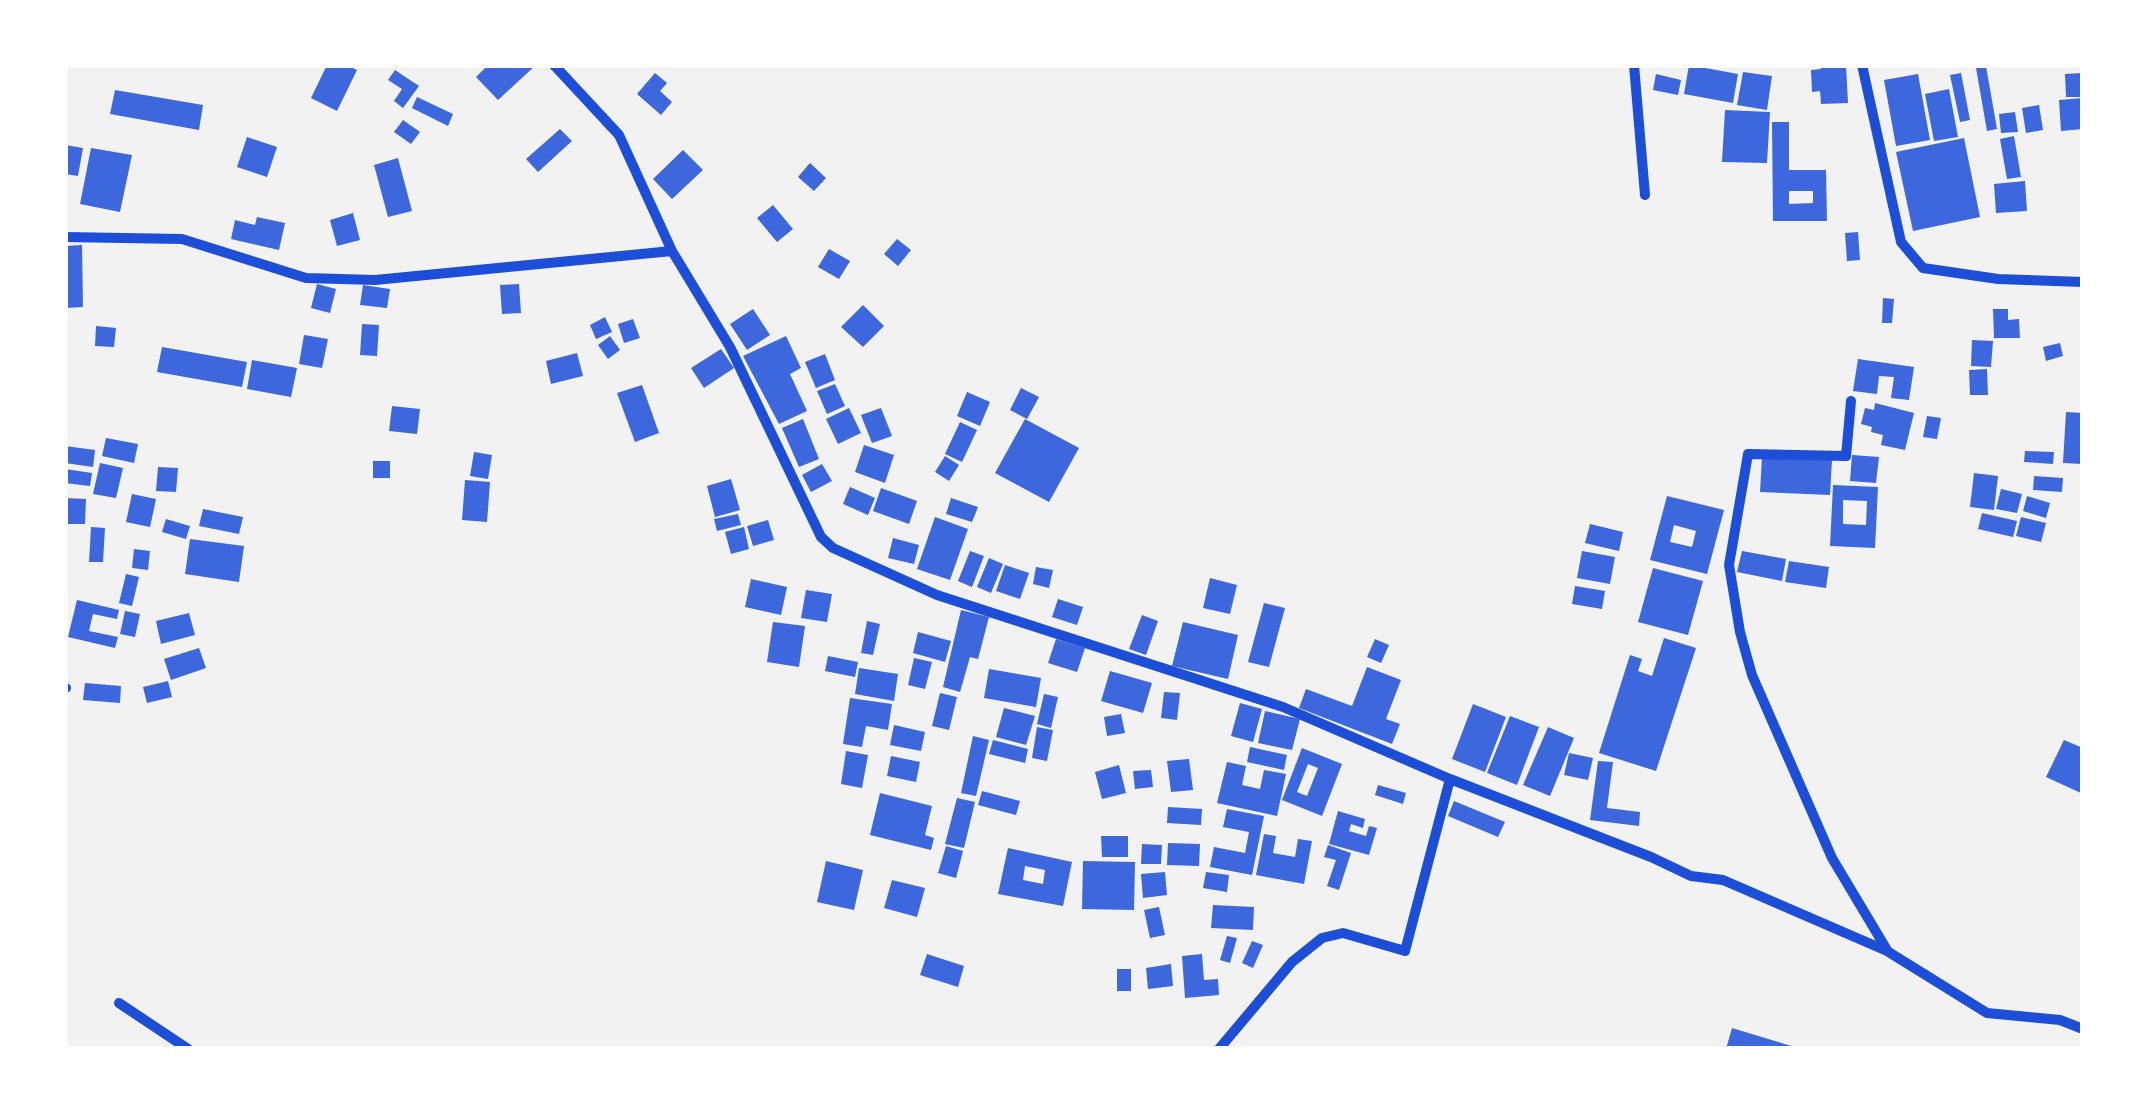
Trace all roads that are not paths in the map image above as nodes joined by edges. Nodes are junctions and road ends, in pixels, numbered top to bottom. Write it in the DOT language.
graph roads {
  1 [pos="554,65"];
  2 [pos="1634,65"];
  3 [pos="1862,65"];
  4 [pos="1645,196"];
  5 [pos="65,237"];
  6 [pos="672,251"];
  7 [pos="2083,282"];
  8 [pos="1851,401"];
  9 [pos="1450,780"];
  10 [pos="1888,951"];
  11 [pos="119,1003"];
  12 [pos="2083,1028"];
  13 [pos="188,1049"];
  14 [pos="1220,1049"];
  1 -- 6 [label="street"];
  2 -- 4 [label="street"];
  3 -- 7 [label="street"];
  5 -- 6 [label="street"];
  6 -- 9 [label="street"];
  8 -- 10 [label="street"];
  9 -- 10 [label="street"];
  9 -- 14 [label="street"];
  10 -- 12 [label="street"];
  11 -- 13 [label="street"];
}
